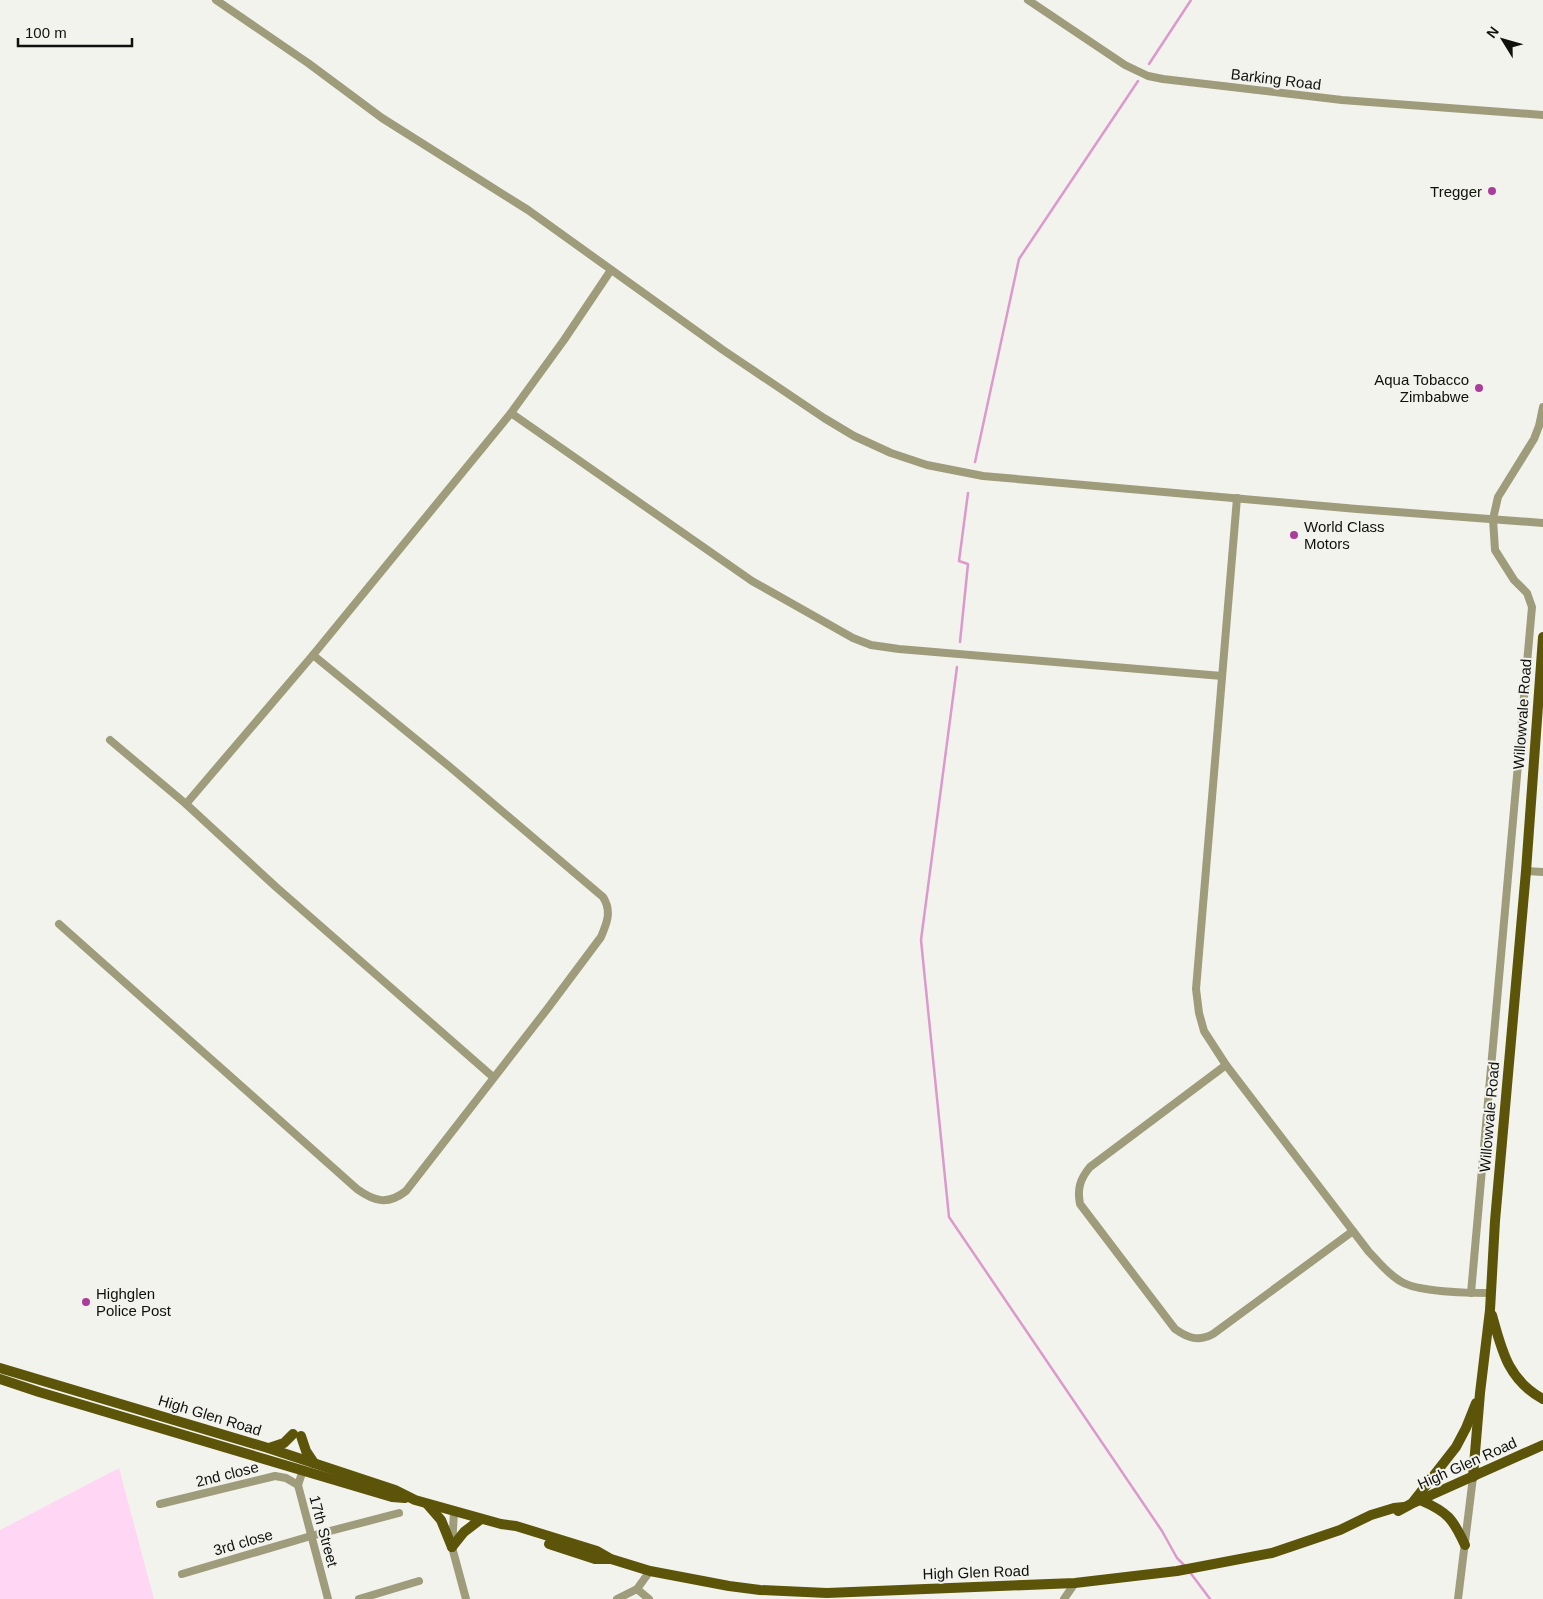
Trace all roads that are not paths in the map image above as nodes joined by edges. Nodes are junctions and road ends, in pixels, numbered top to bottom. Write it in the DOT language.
graph roads {
  1 [pos="216,0"];
  2 [pos="1028,0"];
  3 [pos="1543,115"];
  4 [pos="611,270"];
  5 [pos="1543,407"];
  6 [pos="511,413"];
  7 [pos="1237,498"];
  8 [pos="1493,519"];
  9 [pos="1543,522"];
  10 [pos="1543,637"];
  11 [pos="313,655"];
  12 [pos="1222,676"];
  13 [pos="110,740"];
  14 [pos="186,804"];
  15 [pos="1526,872"];
  16 [pos="1543,872"];
  17 [pos="58,924"];
  18 [pos="1226,1065"];
  19 [pos="493,1077"];
  20 [pos="1353,1231"];
  21 [pos="1471,1293"];
  22 [pos="1491,1293"];
  23 [pos="1490,1310"];
  24 [pos="0,1368"];
  25 [pos="0,1379"];
  26 [pos="1480,1393"];
  27 [pos="1543,1399"];
  28 [pos="1543,1446"];
  29 [pos="268,1448"];
  30 [pos="314,1463"];
  31 [pos="302,1470"];
  32 [pos="1473,1477"];
  33 [pos="298,1485"];
  34 [pos="409,1498"];
  35 [pos="160,1504"];
  36 [pos="428,1504"];
  37 [pos="1412,1504"];
  38 [pos="454,1512"];
  39 [pos="399,1513"];
  40 [pos="481,1519"];
  41 [pos="311,1536"];
  42 [pos="1465,1545"];
  43 [pos="452,1547"];
  44 [pos="650,1571"];
  45 [pos="182,1574"];
  46 [pos="419,1581"];
  47 [pos="1074,1583"];
  48 [pos="637,1589"];
  49 [pos="328,1599"];
  50 [pos="359,1599"];
  51 [pos="466,1599"];
  52 [pos="617,1599"];
  53 [pos="649,1599"];
  54 [pos="1064,1599"];
  55 [pos="1458,1599"];
  1 -- 4 [label="street"];
  2 -- 3 [label="street, Barking Road"];
  4 -- 6 [label="street"];
  4 -- 7 [label="street"];
  5 -- 8 [label="street"];
  6 -- 11 [label="street"];
  6 -- 12 [label="street"];
  7 -- 8 [label="street"];
  7 -- 12 [label="street"];
  8 -- 9 [label="street"];
  8 -- 21 [label="street"];
  10 -- 15 [label="main road, Willowvale Road"];
  11 -- 14 [label="street"];
  11 -- 19 [label="street"];
  12 -- 18 [label="street"];
  13 -- 14 [label="street"];
  14 -- 19 [label="street"];
  15 -- 16 [label="street"];
  15 -- 22 [label="main road, Willowvale Road"];
  17 -- 19 [label="street"];
  18 -- 20 [label="street"];
  18 -- 20 [label="street"];
  20 -- 21 [label="street"];
  21 -- 22 [label="street"];
  22 -- 23 [label="main road, Willowvale Road"];
  23 -- 26 [label="main road, Willowvale Road"];
  23 -- 27 [label="main road"];
  24 -- 29 [label="main road, High Glen Road"];
  25 -- 31 [label="main road, High Glen Road"];
  26 -- 32 [label="main road, Willowvale Road"];
  26 -- 37 [label="main road"];
  28 -- 32 [label="main road, High Glen Road"];
  29 -- 30 [label="main road, High Glen Road"];
  29 -- 30 [label="main road"];
  30 -- 34 [label="main road, High Glen Road"];
  31 -- 33 [label="street, 17th Street"];
  31 -- 34 [label="main road, High Glen Road"];
  32 -- 37 [label="main road, High Glen Road"];
  32 -- 42 [label="street, Willowvale Road"];
  33 -- 35 [label="street, 2nd close"];
  33 -- 41 [label="street, 17th Street"];
  34 -- 36 [label="main road, High Glen Road"];
  36 -- 38 [label="main road, High Glen Road"];
  36 -- 43 [label="main road"];
  37 -- 42 [label="main road"];
  37 -- 47 [label="main road, High Glen Road"];
  38 -- 40 [label="main road, High Glen Road"];
  38 -- 43 [label="street"];
  39 -- 41 [label="street, 3rd close"];
  40 -- 43 [label="main road"];
  40 -- 44 [label="main road, High Glen Road"];
  41 -- 45 [label="street, 3rd close"];
  41 -- 49 [label="street, 17th Street"];
  42 -- 55 [label="street, Willowvale Road"];
  43 -- 51 [label="street"];
  44 -- 47 [label="main road, High Glen Road"];
  44 -- 48 [label="street"];
  46 -- 50 [label="street"];
  47 -- 54 [label="street"];
  48 -- 52 [label="street"];
  48 -- 53 [label="street"];
}
